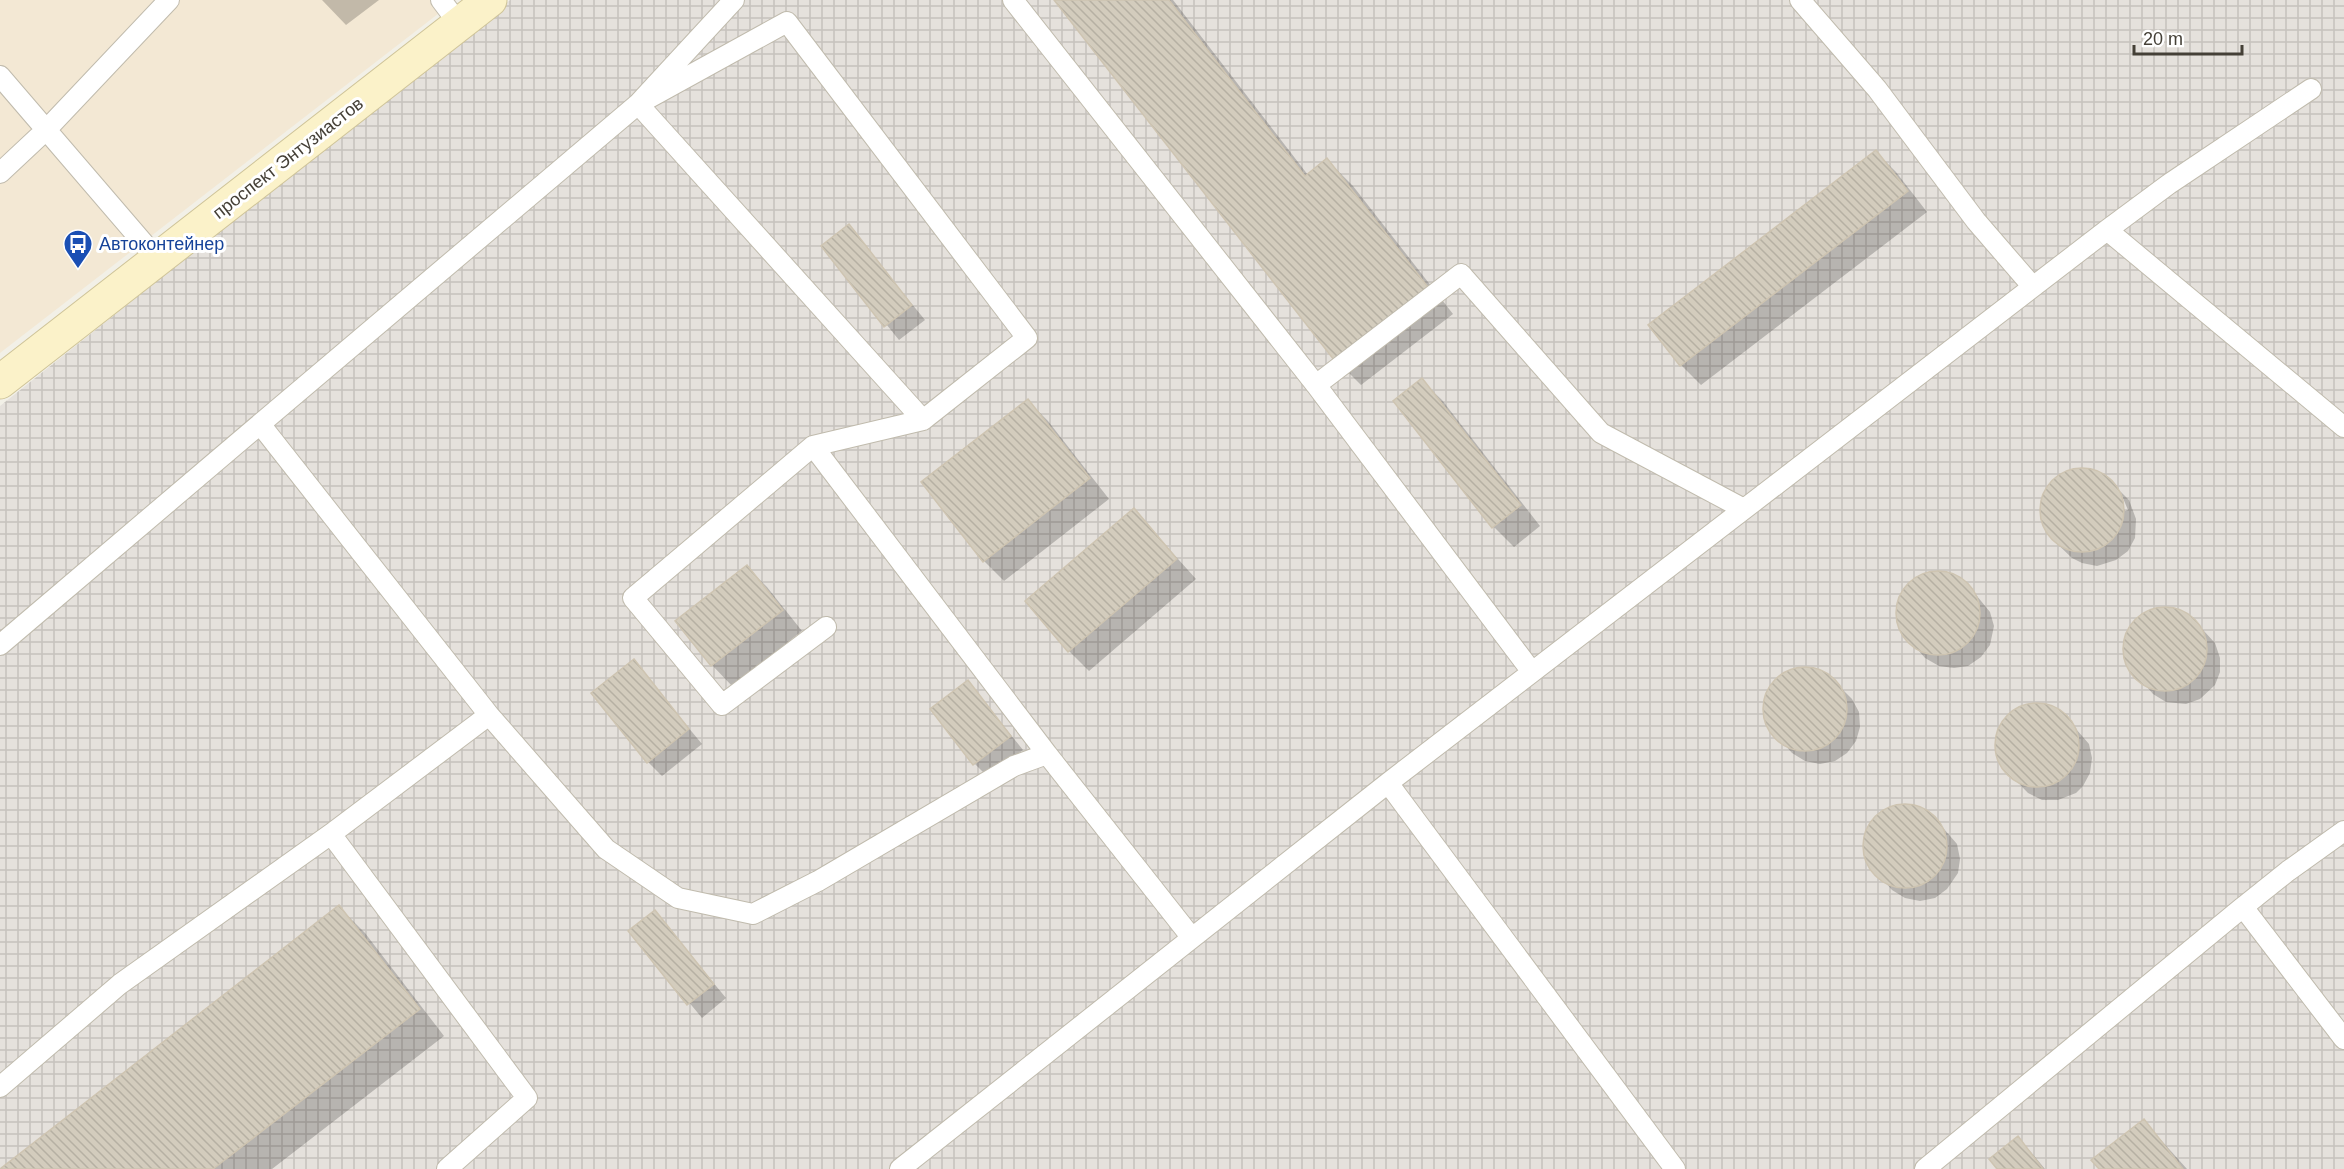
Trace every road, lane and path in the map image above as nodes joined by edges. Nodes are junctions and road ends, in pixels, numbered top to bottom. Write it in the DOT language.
graph roads {
  1 [pos="169,0"];
  2 [pos="489,0"];
  3 [pos="734,0"];
  4 [pos="1013,0"];
  5 [pos="1800,0"];
  6 [pos="450,12"];
  7 [pos="0,76"];
  8 [pos="2311,89"];
  9 [pos="638,104"];
  10 [pos="47,129"];
  11 [pos="0,173"];
  12 [pos="2107,230"];
  13 [pos="158,260"];
  14 [pos="2033,287"];
  15 [pos="0,382"];
  16 [pos="1316,385"];
  17 [pos="923,420"];
  18 [pos="260,424"];
  19 [pos="2344,427"];
  20 [pos="813,446"];
  21 [pos="1744,509"];
  22 [pos="826,627"];
  23 [pos="0,645"];
  24 [pos="1532,672"];
  25 [pos="489,715"];
  26 [pos="1047,754"];
  27 [pos="1388,783"];
  28 [pos="2344,831"];
  29 [pos="331,834"];
  30 [pos="2243,907"];
  31 [pos="1192,938"];
  32 [pos="2344,1039"];
  33 [pos="0,1087"];
  34 [pos="447,1169"];
  35 [pos="900,1169"];
  36 [pos="1674,1169"];
  37 [pos="1925,1169"];
  1 -- 10 [label="lane"];
  2 -- 6 [label="street, проспект Энтузиастов"];
  3 -- 9 [label="lane"];
  4 -- 16 [label="lane"];
  5 -- 14 [label="lane"];
  6 -- 13 [label="street, проспект Энтузиастов"];
  7 -- 10 [label="lane"];
  8 -- 12 [label="lane"];
  9 -- 17 [label="lane"];
  9 -- 17 [label="lane"];
  9 -- 18 [label="lane"];
  10 -- 11 [label="lane"];
  10 -- 13 [label="lane"];
  12 -- 14 [label="lane"];
  12 -- 19 [label="lane"];
  13 -- 15 [label="street, проспект Энтузиастов"];
  14 -- 21 [label="lane"];
  16 -- 21 [label="lane"];
  16 -- 24 [label="lane"];
  17 -- 20 [label="lane"];
  18 -- 23 [label="lane"];
  18 -- 25 [label="lane"];
  20 -- 22 [label="lane"];
  20 -- 26 [label="lane"];
  21 -- 24 [label="lane"];
  24 -- 27 [label="lane"];
  25 -- 26 [label="lane"];
  25 -- 29 [label="lane"];
  26 -- 31 [label="lane"];
  27 -- 31 [label="lane"];
  27 -- 36 [label="lane"];
  28 -- 30 [label="lane"];
  29 -- 33 [label="lane"];
  29 -- 34 [label="lane"];
  30 -- 32 [label="lane"];
  30 -- 37 [label="lane"];
  31 -- 35 [label="lane"];
}
